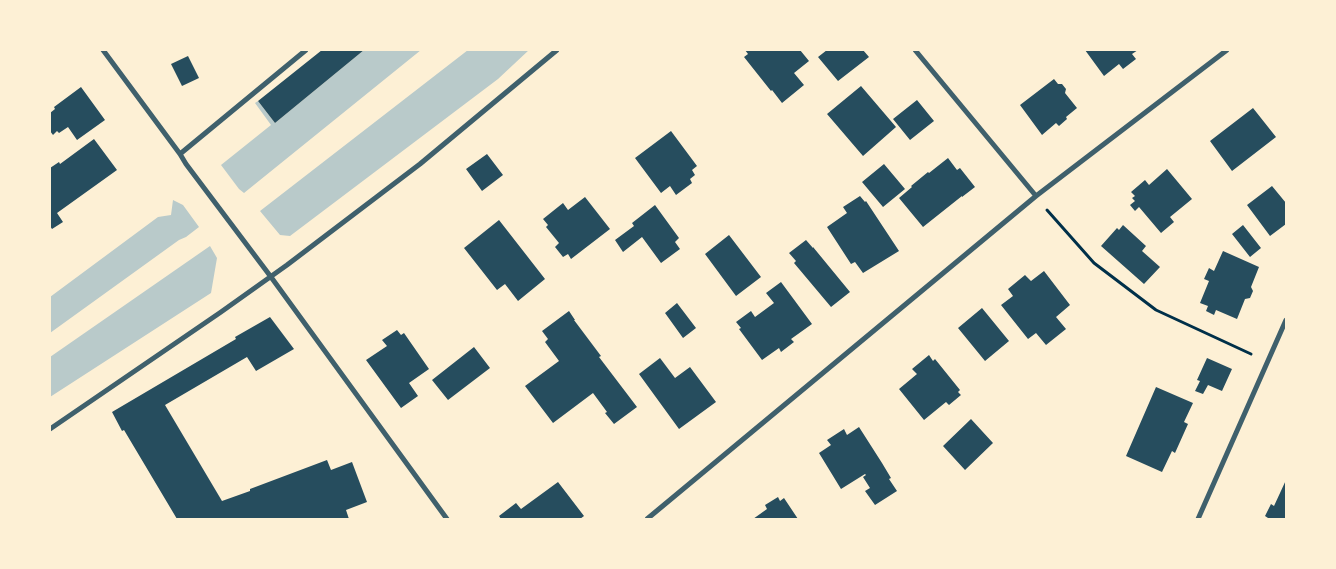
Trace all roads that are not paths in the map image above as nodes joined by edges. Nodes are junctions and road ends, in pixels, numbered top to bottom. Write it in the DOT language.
graph roads {
  1 [pos="103,50"];
  2 [pos="306,50"];
  3 [pos="557,50"];
  4 [pos="915,50"];
  5 [pos="1227,50"];
  6 [pos="180,154"];
  7 [pos="1036,196"];
  8 [pos="271,277"];
  9 [pos="1286,320"];
  10 [pos="50,429"];
  11 [pos="447,519"];
  12 [pos="647,519"];
  13 [pos="1198,519"];
  1 -- 6 [label="street"];
  2 -- 6 [label="street"];
  3 -- 8 [label="street"];
  4 -- 7 [label="street"];
  5 -- 7 [label="street"];
  6 -- 8 [label="street"];
  7 -- 12 [label="street"];
  8 -- 10 [label="street"];
  8 -- 11 [label="street"];
  9 -- 13 [label="street"];
}
